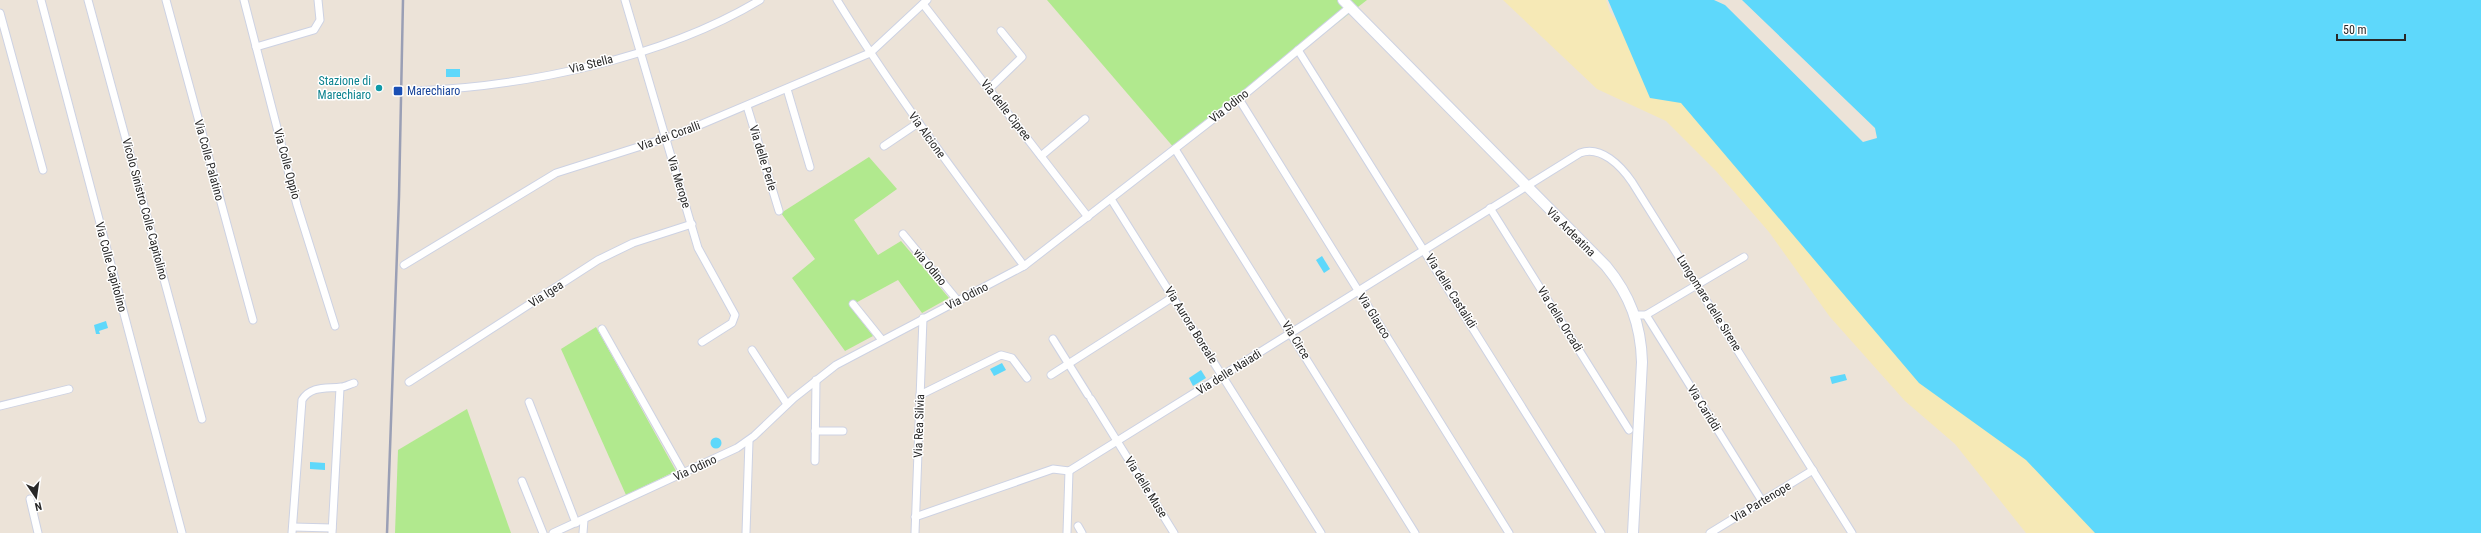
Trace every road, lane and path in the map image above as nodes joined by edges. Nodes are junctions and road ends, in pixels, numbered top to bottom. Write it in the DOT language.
graph roads {
  1 [pos="42,0"];
  2 [pos="88,0"];
  3 [pos="166,0"];
  4 [pos="244,0"];
  5 [pos="318,0"];
  6 [pos="625,0"];
  7 [pos="760,0"];
  8 [pos="837,0"];
  9 [pos="1343,0"];
  10 [pos="925,2"];
  11 [pos="1350,8"];
  12 [pos="0,13"];
  13 [pos="1001,31"];
  14 [pos="256,47"];
  15 [pos="1298,50"];
  16 [pos="640,52"];
  17 [pos="870,53"];
  18 [pos="989,88"];
  19 [pos="787,89"];
  20 [pos="413,90"];
  21 [pos="1239,99"];
  22 [pos="747,106"];
  23 [pos="1085,119"];
  24 [pos="918,123"];
  25 [pos="666,138"];
  26 [pos="884,146"];
  27 [pos="1175,149"];
  28 [pos="1041,156"];
  29 [pos="810,167"];
  30 [pos="43,170"];
  31 [pos="1526,186"];
  32 [pos="1111,199"];
  33 [pos="1490,208"];
  34 [pos="779,211"];
  35 [pos="1088,217"];
  36 [pos="692,224"];
  37 [pos="902,234"];
  38 [pos="1425,249"];
  39 [pos="1744,257"];
  40 [pos="404,265"];
  41 [pos="1024,266"];
  42 [pos="1698,284"];
  43 [pos="1358,290"];
  44 [pos="1173,297"];
  45 [pos="958,301"];
  46 [pos="854,304"];
  47 [pos="1636,315"];
  48 [pos="1646,315"];
  49 [pos="924,318"];
  50 [pos="253,320"];
  51 [pos="335,326"];
  52 [pos="602,328"];
  53 [pos="1291,333"];
  54 [pos="1053,339"];
  55 [pos="882,340"];
  56 [pos="702,342"];
  57 [pos="752,350"];
  58 [pos="1069,364"];
  59 [pos="1051,375"];
  60 [pos="1223,375"];
  61 [pos="1027,378"];
  62 [pos="816,380"];
  63 [pos="409,382"];
  64 [pos="354,383"];
  65 [pos="340,388"];
  66 [pos="69,389"];
  67 [pos="920,395"];
  68 [pos="529,402"];
  69 [pos="786,404"];
  70 [pos="0,406"];
  71 [pos="202,419"];
  72 [pos="1629,430"];
  73 [pos="816,431"];
  74 [pos="843,431"];
  75 [pos="748,441"];
  76 [pos="1118,442"];
  77 [pos="815,461"];
  78 [pos="1813,470"];
  79 [pos="1069,471"];
  80 [pos="684,474"];
  81 [pos="522,481"];
  82 [pos="30,499"];
  83 [pos="1762,501"];
  84 [pos="916,517"];
  85 [pos="584,520"];
  86 [pos="576,523"];
  87 [pos="292,530"];
  88 [pos="332,531"];
  89 [pos="38,533"];
  90 [pos="182,533"];
  91 [pos="543,533"];
  92 [pos="553,533"];
  93 [pos="583,533"];
  94 [pos="746,533"];
  95 [pos="915,533"];
  96 [pos="1067,533"];
  97 [pos="1174,533"];
  98 [pos="1321,533"];
  99 [pos="1415,533"];
  100 [pos="1509,533"];
  101 [pos="1601,533"];
  102 [pos="1633,533"];
  103 [pos="1710,533"];
  104 [pos="1852,533"];
  1 -- 90 [label="street, Via Colle Capitolino"];
  2 -- 71 [label="street, Vicolo Sinistro Colle Capitolino"];
  3 -- 50 [label="street, Via Colle Palatino"];
  4 -- 14 [label="street, Via Colle Oppio"];
  5 -- 14 [label="street"];
  6 -- 16 [label="street, Via Merope"];
  7 -- 16 [label="street, Via Stella"];
  8 -- 17 [label="street, Via Alcione"];
  9 -- 11 [label="main road, Via Ardeatina"];
  10 -- 17 [label="street, Via dei Coralli"];
  10 -- 18 [label="street, Via delle Cipree"];
  11 -- 15 [label="street, Via Odino"];
  11 -- 31 [label="main road, Via Ardeatina"];
  12 -- 30 [label="street"];
  13 -- 18 [label="street"];
  14 -- 51 [label="street, Via Colle Oppio"];
  15 -- 21 [label="street, Via Odino"];
  15 -- 38 [label="street, Via delle Castalidi"];
  16 -- 20 [label="street, Via Stella"];
  16 -- 25 [label="street, Via Merope"];
  17 -- 19 [label="street, Via dei Coralli"];
  17 -- 24 [label="street, Via Alcione"];
  18 -- 28 [label="street, Via delle Cipree"];
  19 -- 22 [label="street, Via dei Coralli"];
  19 -- 29 [label="street"];
  21 -- 27 [label="street, Via Odino"];
  21 -- 43 [label="street, Via Glauco"];
  22 -- 25 [label="street, Via dei Coralli"];
  22 -- 34 [label="street, Via delle Perle"];
  23 -- 28 [label="street"];
  24 -- 26 [label="street"];
  24 -- 41 [label="street, Via Alcione"];
  25 -- 36 [label="street, Via Merope"];
  25 -- 40 [label="street, Via dei Coralli"];
  27 -- 32 [label="street, Via Odino"];
  27 -- 53 [label="street, Via Circe"];
  28 -- 35 [label="street, Via delle Cipree"];
  31 -- 33 [label="street, Via delle Naiadi"];
  31 -- 42 [label="street, Lungomare delle Sirene"];
  31 -- 47 [label="main road, Via Ardeatina"];
  32 -- 35 [label="street, Via Odino"];
  32 -- 44 [label="street, Via Aurora Boreale"];
  33 -- 38 [label="street, Via delle Naiadi"];
  33 -- 72 [label="street, Via delle Orcadi"];
  35 -- 41 [label="street, Via Odino"];
  36 -- 56 [label="street, Via Merope"];
  36 -- 63 [label="street, Via Igea"];
  37 -- 45 [label="street, via Odino"];
  38 -- 43 [label="street, Via delle Naiadi"];
  38 -- 101 [label="street, Via delle Castalidi"];
  39 -- 42 [label="street"];
  41 -- 45 [label="street, Via Odino"];
  42 -- 48 [label="street"];
  42 -- 78 [label="street, Lungomare delle Sirene"];
  43 -- 53 [label="street, Via delle Naiadi"];
  43 -- 100 [label="street, Via Glauco"];
  44 -- 58 [label="street"];
  44 -- 60 [label="street, Via Aurora Boreale"];
  45 -- 49 [label="street, Via Odino"];
  46 -- 55 [label="street"];
  47 -- 48 [label="street"];
  47 -- 102 [label="main road, Via Ardeatina"];
  48 -- 83 [label="street, Via Cariddi"];
  49 -- 55 [label="street, Via Odino"];
  49 -- 67 [label="street, Via Rea Silvia"];
  52 -- 80 [label="street"];
  53 -- 60 [label="street, Via delle Naiadi"];
  53 -- 99 [label="street, Via Circe"];
  54 -- 58 [label="street, Via delle Muse"];
  55 -- 62 [label="street, Via Odino"];
  57 -- 69 [label="street"];
  58 -- 59 [label="street"];
  58 -- 76 [label="street, Via delle Muse"];
  60 -- 76 [label="street, Via delle Naiadi"];
  60 -- 98 [label="street, Via Aurora Boreale"];
  61 -- 67 [label="street"];
  62 -- 69 [label="street, Via Odino"];
  62 -- 73 [label="street"];
  64 -- 65 [label="street"];
  65 -- 87 [label="street"];
  65 -- 88 [label="street"];
  66 -- 70 [label="street"];
  67 -- 84 [label="street, Via Rea Silvia"];
  68 -- 86 [label="street"];
  69 -- 75 [label="street, Via Odino"];
  73 -- 74 [label="street"];
  73 -- 77 [label="street"];
  75 -- 80 [label="street, Via Odino"];
  75 -- 94 [label="street"];
  76 -- 79 [label="street, Via delle Naiadi"];
  76 -- 97 [label="street, Via delle Muse"];
  78 -- 83 [label="street, Via Partenope"];
  78 -- 104 [label="street, Lungomare delle Sirene"];
  79 -- 84 [label="street"];
  79 -- 96 [label="street"];
  80 -- 85 [label="street, Via Odino"];
  81 -- 91 [label="street"];
  82 -- 89 [label="street"];
  83 -- 103 [label="street, Via Partenope"];
  84 -- 95 [label="street, Via Rea Silvia"];
  85 -- 86 [label="street, Via Odino"];
  85 -- 93 [label="street"];
  86 -- 92 [label="street, Via Odino"];
  87 -- 88 [label="street"];
}
